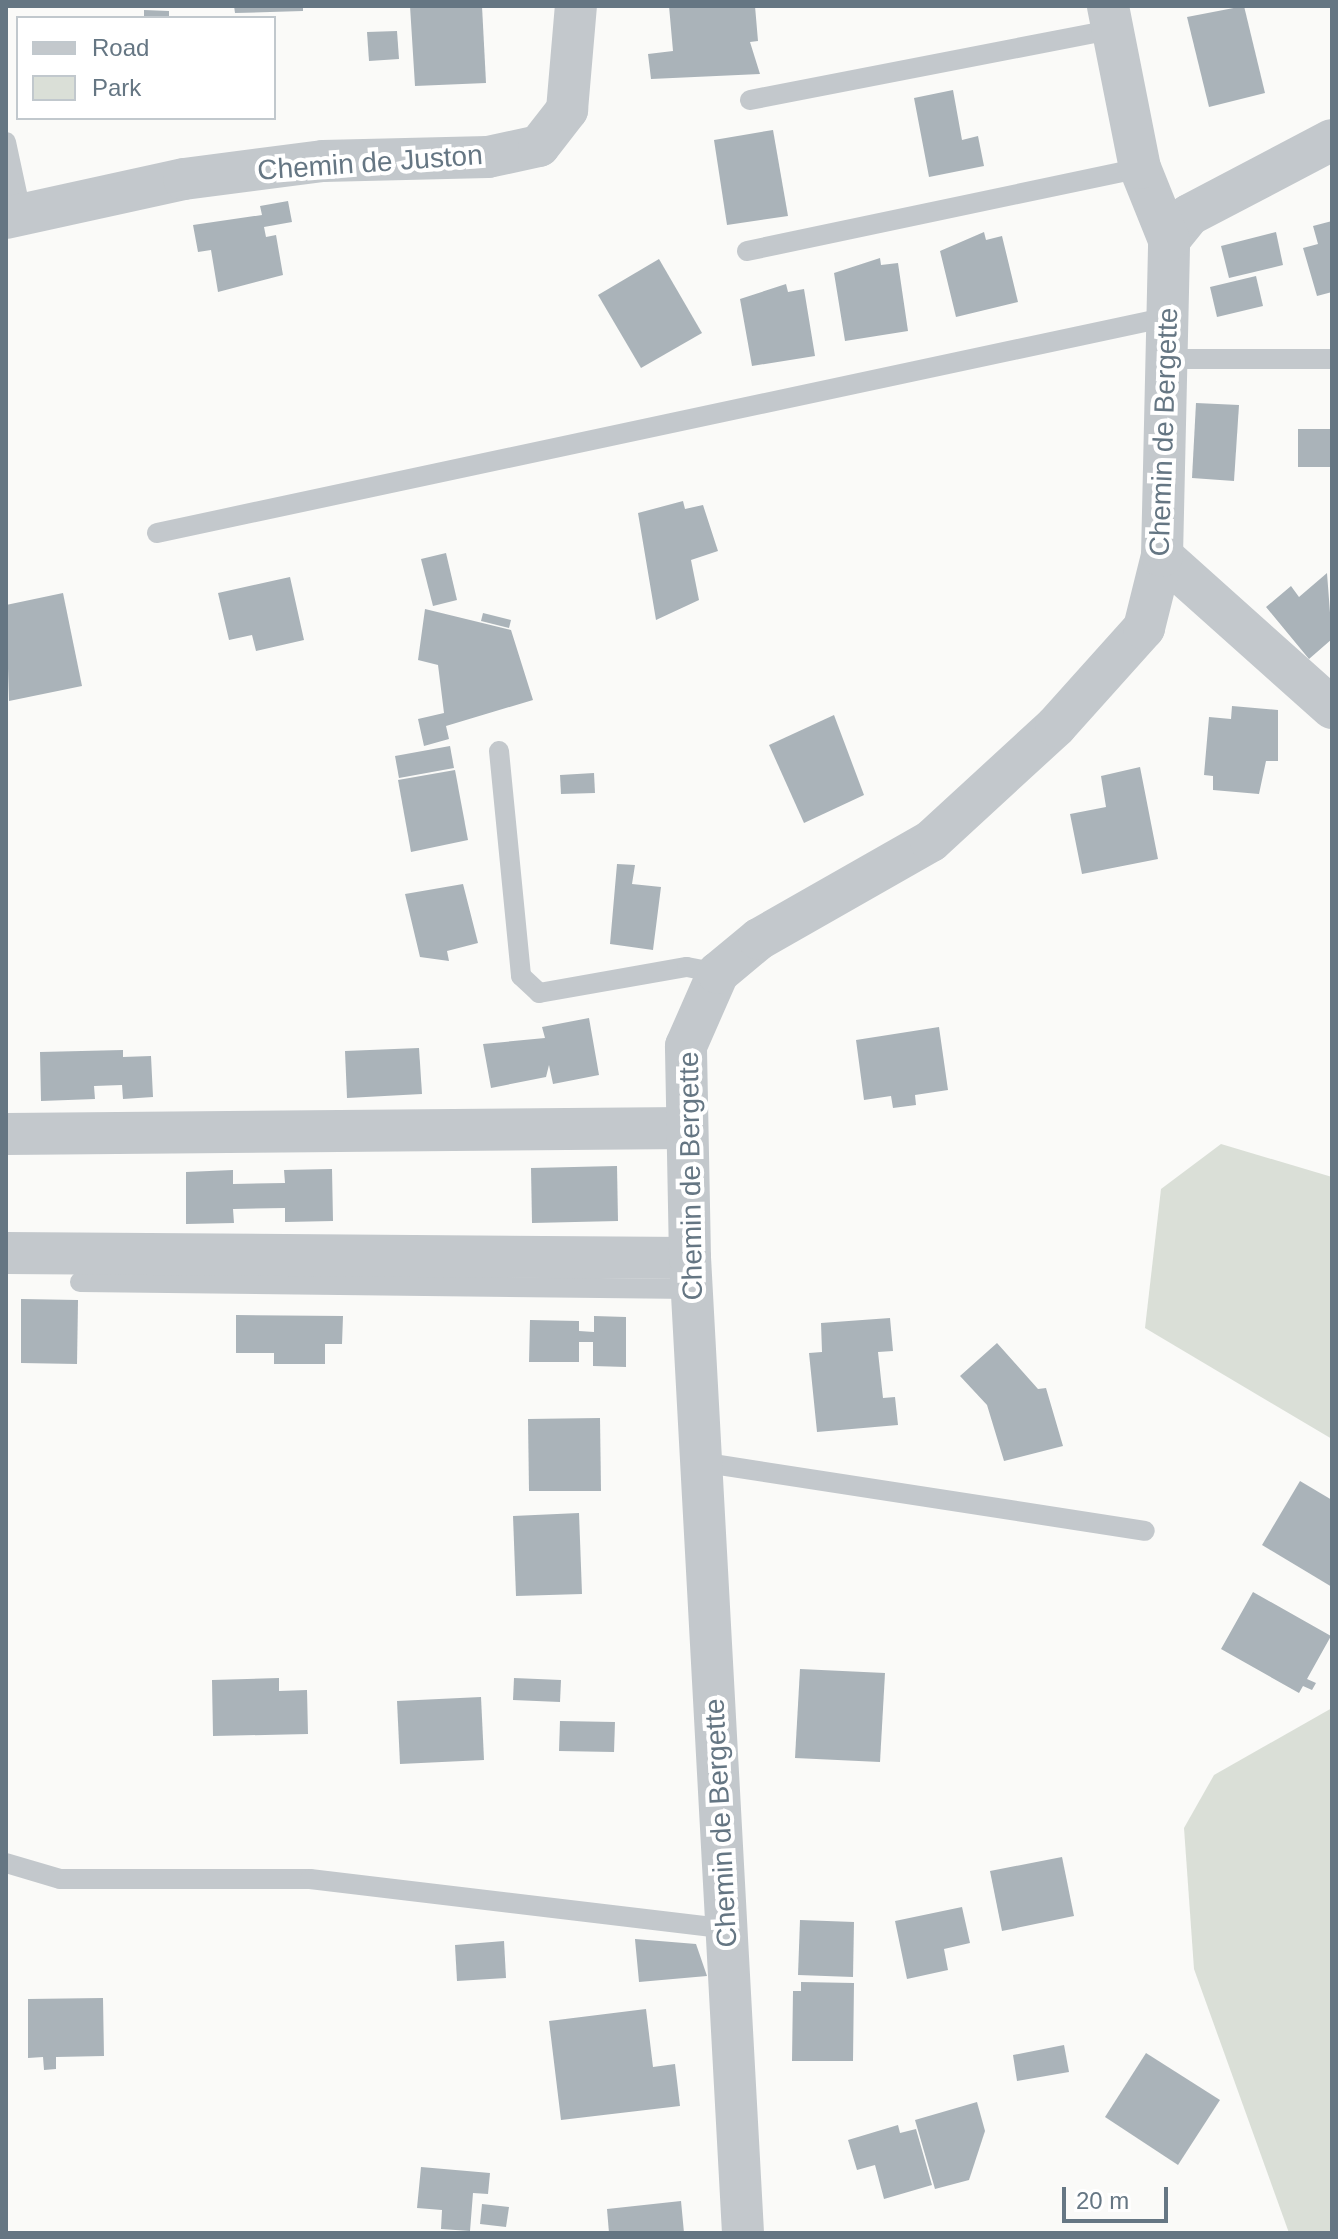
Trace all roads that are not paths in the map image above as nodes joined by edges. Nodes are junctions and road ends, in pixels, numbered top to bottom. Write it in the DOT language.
graph roads {
  1 [pos="576,6"];
  2 [pos="1109,18"];
  3 [pos="750,100"];
  4 [pos="1332,140"];
  5 [pos="6,142"];
  6 [pos="1140,168"];
  7 [pos="14,215"];
  8 [pos="1169,240"];
  9 [pos="747,251"];
  10 [pos="1168,317"];
  11 [pos="1168,359"];
  12 [pos="1332,359"];
  13 [pos="157,533"];
  14 [pos="1162,556"];
  15 [pos="1332,708"];
  16 [pos="499,751"];
  17 [pos="718,973"];
  18 [pos="686,1128"];
  19 [pos="6,1134"];
  20 [pos="6,1253"];
  21 [pos="690,1274"];
  22 [pos="80,1282"];
  23 [pos="700,1462"];
  24 [pos="1145,1531"];
  25 [pos="6,1863"];
  26 [pos="727,1929"];
  27 [pos="743,2233"];
  1 -- 7 [label="street, Chemin de Juston"];
  2 -- 3 [label="lane"];
  2 -- 6 [label="street, Chemin de Bergette"];
  4 -- 8 [label="street"];
  5 -- 7 [label="lane"];
  6 -- 8 [label="street, Chemin de Bergette"];
  6 -- 9 [label="lane"];
  8 -- 10 [label="street, Chemin de Bergette"];
  10 -- 11 [label="street, Chemin de Bergette"];
  10 -- 13 [label="lane"];
  11 -- 12 [label="lane"];
  11 -- 14 [label="street, Chemin de Bergette"];
  14 -- 15 [label="street"];
  14 -- 17 [label="street, Chemin de Bergette"];
  16 -- 17 [label="lane"];
  17 -- 18 [label="street, Chemin de Bergette"];
  18 -- 19 [label="street"];
  18 -- 21 [label="street, Chemin de Bergette"];
  20 -- 21 [label="street"];
  21 -- 22 [label="lane"];
  21 -- 23 [label="street, Chemin de Bergette"];
  23 -- 24 [label="lane"];
  23 -- 26 [label="street, Chemin de Bergette"];
  25 -- 26 [label="lane"];
  26 -- 27 [label="street, Chemin de Bergette"];
}
